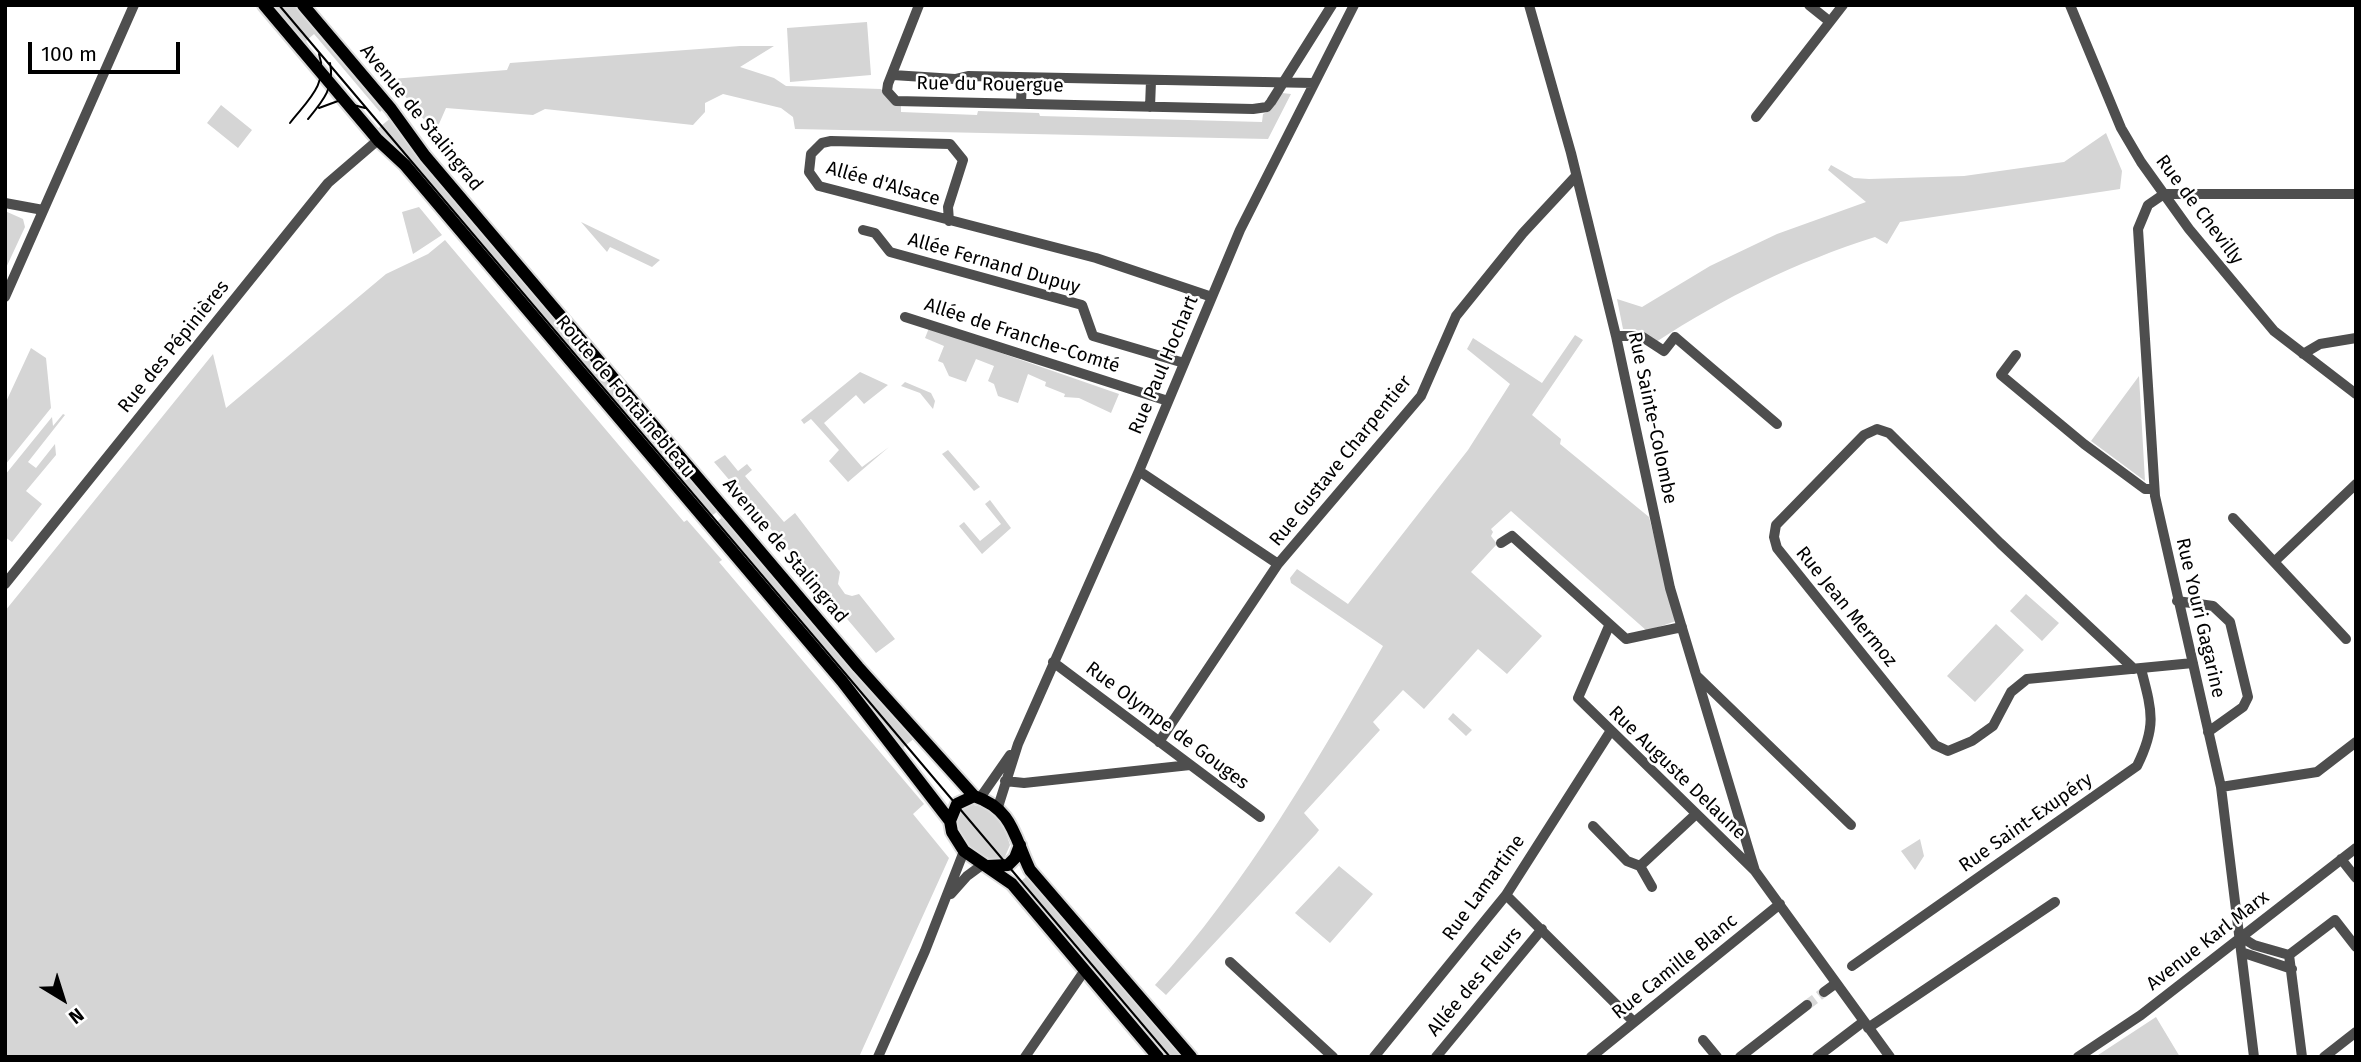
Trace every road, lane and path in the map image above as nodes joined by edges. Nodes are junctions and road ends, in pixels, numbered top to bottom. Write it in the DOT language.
graph roads {
  1 [pos="134,5"];
  2 [pos="264,5"];
  3 [pos="303,5"];
  4 [pos="919,5"];
  5 [pos="1332,5"];
  6 [pos="1354,5"];
  7 [pos="1529,5"];
  8 [pos="1809,5"];
  9 [pos="1843,5"];
  10 [pos="2070,5"];
  11 [pos="1829,21"];
  12 [pos="893,75"];
  13 [pos="1022,78"];
  14 [pos="1151,81"];
  15 [pos="1284,83"];
  16 [pos="1313,83"];
  17 [pos="1021,104"];
  18 [pos="1150,107"];
  19 [pos="1756,117"];
  20 [pos="378,139"];
  21 [pos="1576,176"];
  22 [pos="2164,194"];
  23 [pos="2356,194"];
  24 [pos="5,204"];
  25 [pos="43,210"];
  26 [pos="949,221"];
  27 [pos="863,230"];
  28 [pos="5,297"];
  29 [pos="1212,297"];
  30 [pos="905,317"];
  31 [pos="1616,336"];
  32 [pos="2356,338"];
  33 [pos="2303,354"];
  34 [pos="2016,355"];
  35 [pos="1184,363"];
  36 [pos="2356,394"];
  37 [pos="1168,401"];
  38 [pos="1777,424"];
  39 [pos="1139,471"];
  40 [pos="2356,484"];
  41 [pos="2154,489"];
  42 [pos="2233,518"];
  43 [pos="1501,543"];
  44 [pos="2274,562"];
  45 [pos="1279,564"];
  46 [pos="5,584"];
  47 [pos="2177,601"];
  48 [pos="1609,626"];
  49 [pos="1682,626"];
  50 [pos="2346,639"];
  51 [pos="1053,662"];
  52 [pos="2193,663"];
  53 [pos="2138,669"];
  54 [pos="1696,675"];
  55 [pos="1610,732"];
  56 [pos="2208,732"];
  57 [pos="1159,742"];
  58 [pos="2356,742"];
  59 [pos="1018,744"];
  60 [pos="1190,765"];
  61 [pos="1004,781"];
  62 [pos="2221,787"];
  63 [pos="977,797"];
  64 [pos="998,807"];
  65 [pos="1695,815"];
  66 [pos="1260,817"];
  67 [pos="950,821"];
  68 [pos="1851,825"];
  69 [pos="1593,826"];
  70 [pos="1745,838"];
  71 [pos="1020,845"];
  72 [pos="2356,848"];
  73 [pos="964,850"];
  74 [pos="2341,859"];
  75 [pos="983,866"];
  76 [pos="1640,866"];
  77 [pos="1755,871"];
  78 [pos="2356,878"];
  79 [pos="1652,887"];
  80 [pos="1506,895"];
  81 [pos="2055,902"];
  82 [pos="1780,904"];
  83 [pos="940,911"];
  84 [pos="1542,929"];
  85 [pos="2241,937"];
  86 [pos="2356,947"];
  87 [pos="2244,953"];
  88 [pos="2289,956"];
  89 [pos="1230,962"];
  90 [pos="1852,966"];
  91 [pos="2292,969"];
  92 [pos="1085,970"];
  93 [pos="1835,984"];
  94 [pos="1824,992"];
  95 [pos="1807,1005"];
  96 [pos="1634,1022"];
  97 [pos="1865,1025"];
  98 [pos="2356,1032"];
  99 [pos="1703,1040"];
  100 [pos="878,1057"];
  101 [pos="1025,1057"];
  102 [pos="1158,1057"];
  103 [pos="1191,1057"];
  104 [pos="1333,1057"];
  105 [pos="1374,1057"];
  106 [pos="1436,1057"];
  107 [pos="1591,1057"];
  108 [pos="1717,1057"];
  109 [pos="1740,1057"];
  110 [pos="1817,1057"];
  111 [pos="1889,1057"];
  112 [pos="2078,1057"];
  113 [pos="2255,1057"];
  114 [pos="2302,1057"];
  115 [pos="2324,1057"];
  1 -- 25 [label="street"];
  2 -- 20 [label="main road, Route de Fontainebleau"];
  3 -- 63 [label="main road, Avenue de Stalingrad"];
  4 -- 12 [label="street"];
  5 -- 15 [label="street"];
  6 -- 16 [label="street, Rue Paul Hochart"];
  7 -- 21 [label="street, Rue Sainte-Colombe"];
  8 -- 11 [label="street"];
  9 -- 11 [label="street"];
  10 -- 22 [label="street, Rue de Chevilly"];
  11 -- 19 [label="street"];
  12 -- 13 [label="street, Rue du Rouergue"];
  12 -- 17 [label="street, Rue du Rouergue"];
  13 -- 14 [label="street, Rue du Rouergue"];
  13 -- 17 [label="street"];
  14 -- 15 [label="street, Rue du Rouergue"];
  14 -- 18 [label="street"];
  15 -- 16 [label="street, Rue du Rouergue"];
  15 -- 18 [label="street, Rue du Rouergue"];
  16 -- 29 [label="street, Rue Paul Hochart"];
  17 -- 18 [label="street, Rue du Rouergue"];
  20 -- 46 [label="street, Rue des Pépinières"];
  20 -- 67 [label="main road, Route de Fontainebleau"];
  21 -- 31 [label="street, Rue Sainte-Colombe"];
  21 -- 45 [label="street, Rue Gustave Charpentier"];
  22 -- 23 [label="street"];
  22 -- 33 [label="street, Rue de Chevilly"];
  22 -- 41 [label="street, Rue Youri Gagarine"];
  24 -- 25 [label="street"];
  25 -- 28 [label="street"];
  26 -- 26 [label="street, Allée d'Alsace"];
  26 -- 29 [label="street, Allée d'Alsace"];
  27 -- 35 [label="street, Allée Fernand Dupuy"];
  29 -- 35 [label="street, Rue Paul Hochart"];
  30 -- 37 [label="street, Allée de Franche-Comté"];
  31 -- 38 [label="street"];
  31 -- 49 [label="street, Rue Sainte-Colombe"];
  32 -- 33 [label="street"];
  33 -- 36 [label="street, Rue de Chevilly"];
  34 -- 41 [label="street"];
  35 -- 37 [label="street, Rue Paul Hochart"];
  37 -- 39 [label="street, Rue Paul Hochart"];
  39 -- 45 [label="street, Rue Gustave Charpentier"];
  39 -- 51 [label="street, Rue Paul Hochart"];
  40 -- 44 [label="street"];
  41 -- 47 [label="street, Rue Youri Gagarine"];
  42 -- 44 [label="street"];
  43 -- 48 [label="street"];
  44 -- 50 [label="street"];
  45 -- 57 [label="street, Rue Gustave Charpentier"];
  47 -- 52 [label="street, Rue Youri Gagarine"];
  47 -- 56 [label="street"];
  48 -- 49 [label="street"];
  48 -- 55 [label="street, Rue Auguste Delaune"];
  49 -- 54 [label="street, Rue Sainte-Colombe"];
  51 -- 57 [label="street, Rue Olympe de Gouges"];
  51 -- 59 [label="street, Rue Paul Hochart"];
  52 -- 53 [label="street, Rue Jean Mermoz"];
  52 -- 56 [label="street, Rue Youri Gagarine"];
  53 -- 53 [label="street, Rue Jean Mermoz"];
  53 -- 90 [label="street, Rue Saint-Exupéry"];
  54 -- 68 [label="street"];
  54 -- 70 [label="street, Rue Sainte-Colombe"];
  55 -- 65 [label="street, Rue Auguste Delaune"];
  55 -- 80 [label="street, Rue Lamartine"];
  56 -- 62 [label="street, Rue Youri Gagarine"];
  57 -- 60 [label="street, Rue Olympe de Gouges"];
  58 -- 62 [label="street"];
  59 -- 61 [label="street, Rue Paul Hochart"];
  59 -- 63 [label="street, Rue Paul Hochart"];
  60 -- 61 [label="street"];
  60 -- 66 [label="street, Rue Olympe de Gouges"];
  61 -- 64 [label="street, Rue Paul Hochart"];
  62 -- 85 [label="street, Rue Youri Gagarine"];
  63 -- 64 [label="main road"];
  63 -- 67 [label="main road"];
  64 -- 71 [label="main road"];
  65 -- 76 [label="street"];
  65 -- 77 [label="street, Rue Auguste Delaune"];
  67 -- 73 [label="main road"];
  69 -- 76 [label="street"];
  70 -- 77 [label="street, Rue Auguste Delaune"];
  71 -- 75 [label="main road"];
  71 -- 103 [label="main road"];
  72 -- 74 [label="street, Avenue Karl Marx"];
  73 -- 75 [label="main road"];
  73 -- 83 [label="street"];
  74 -- 78 [label="street"];
  74 -- 85 [label="street, Avenue Karl Marx"];
  75 -- 83 [label="street"];
  75 -- 92 [label="main road"];
  76 -- 79 [label="street"];
  77 -- 82 [label="street, Rue Auguste Delaune"];
  80 -- 84 [label="street"];
  80 -- 105 [label="street, Rue Lamartine"];
  81 -- 97 [label="street"];
  82 -- 93 [label="street, Rue Auguste Delaune"];
  82 -- 96 [label="street, Rue Camille Blanc"];
  83 -- 100 [label="street"];
  84 -- 96 [label="street"];
  84 -- 106 [label="street, Allée des Fleurs"];
  85 -- 87 [label="street, Rue Youri Gagarine"];
  85 -- 88 [label="street"];
  85 -- 112 [label="street, Avenue Karl Marx"];
  86 -- 88 [label="street"];
  87 -- 91 [label="street"];
  87 -- 113 [label="street, Rue Youri Gagarine"];
  88 -- 91 [label="street"];
  89 -- 104 [label="street"];
  91 -- 114 [label="street"];
  92 -- 101 [label="street"];
  92 -- 102 [label="main road"];
  93 -- 94 [label="street"];
  93 -- 97 [label="street, Rue Auguste Delaune"];
  95 -- 109 [label="street"];
  96 -- 107 [label="street, Rue Camille Blanc"];
  97 -- 110 [label="street"];
  97 -- 111 [label="street, Rue Auguste Delaune"];
  98 -- 115 [label="street"];
  99 -- 108 [label="street"];
}
